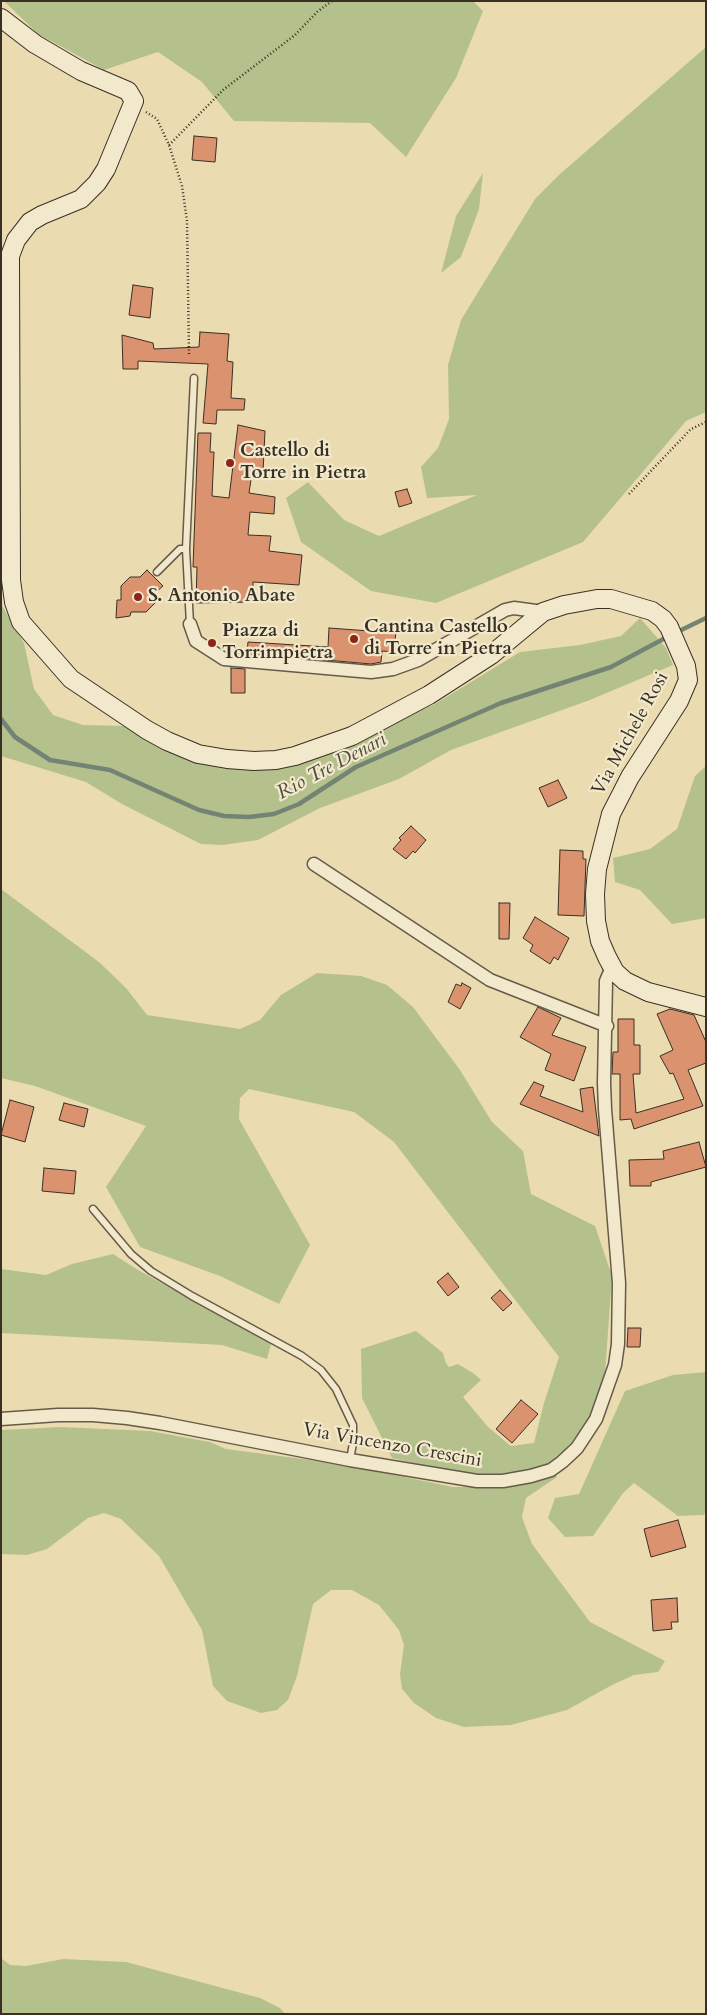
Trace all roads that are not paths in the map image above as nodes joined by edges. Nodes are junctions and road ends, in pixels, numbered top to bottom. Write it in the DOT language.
graph roads {
  1 [pos="1,18"];
  2 [pos="194,378"];
  3 [pos="186,549"];
  4 [pos="157,572"];
  5 [pos="543,612"];
  6 [pos="190,624"];
  7 [pos="314,864"];
  8 [pos="612,967"];
  9 [pos="706,1007"];
  10 [pos="607,1026"];
  11 [pos="93,1209"];
  12 [pos="1,1419"];
  13 [pos="350,1460"];
  1 -- 5 [label="street, Via Michele Rosi"];
  2 -- 3 [label="lane"];
  3 -- 4 [label="lane"];
  3 -- 6 [label="lane"];
  5 -- 6 [label="street"];
  5 -- 8 [label="street, Via Michele Rosi"];
  7 -- 10 [label="street"];
  8 -- 9 [label="street, Via Michele Rosi"];
  8 -- 10 [label="street, Via Vincenzo Crescini"];
  10 -- 13 [label="street, Via Vincenzo Crescini"];
  11 -- 13 [label="lane"];
  12 -- 13 [label="street, Via Vincenzo Crescini"];
}
